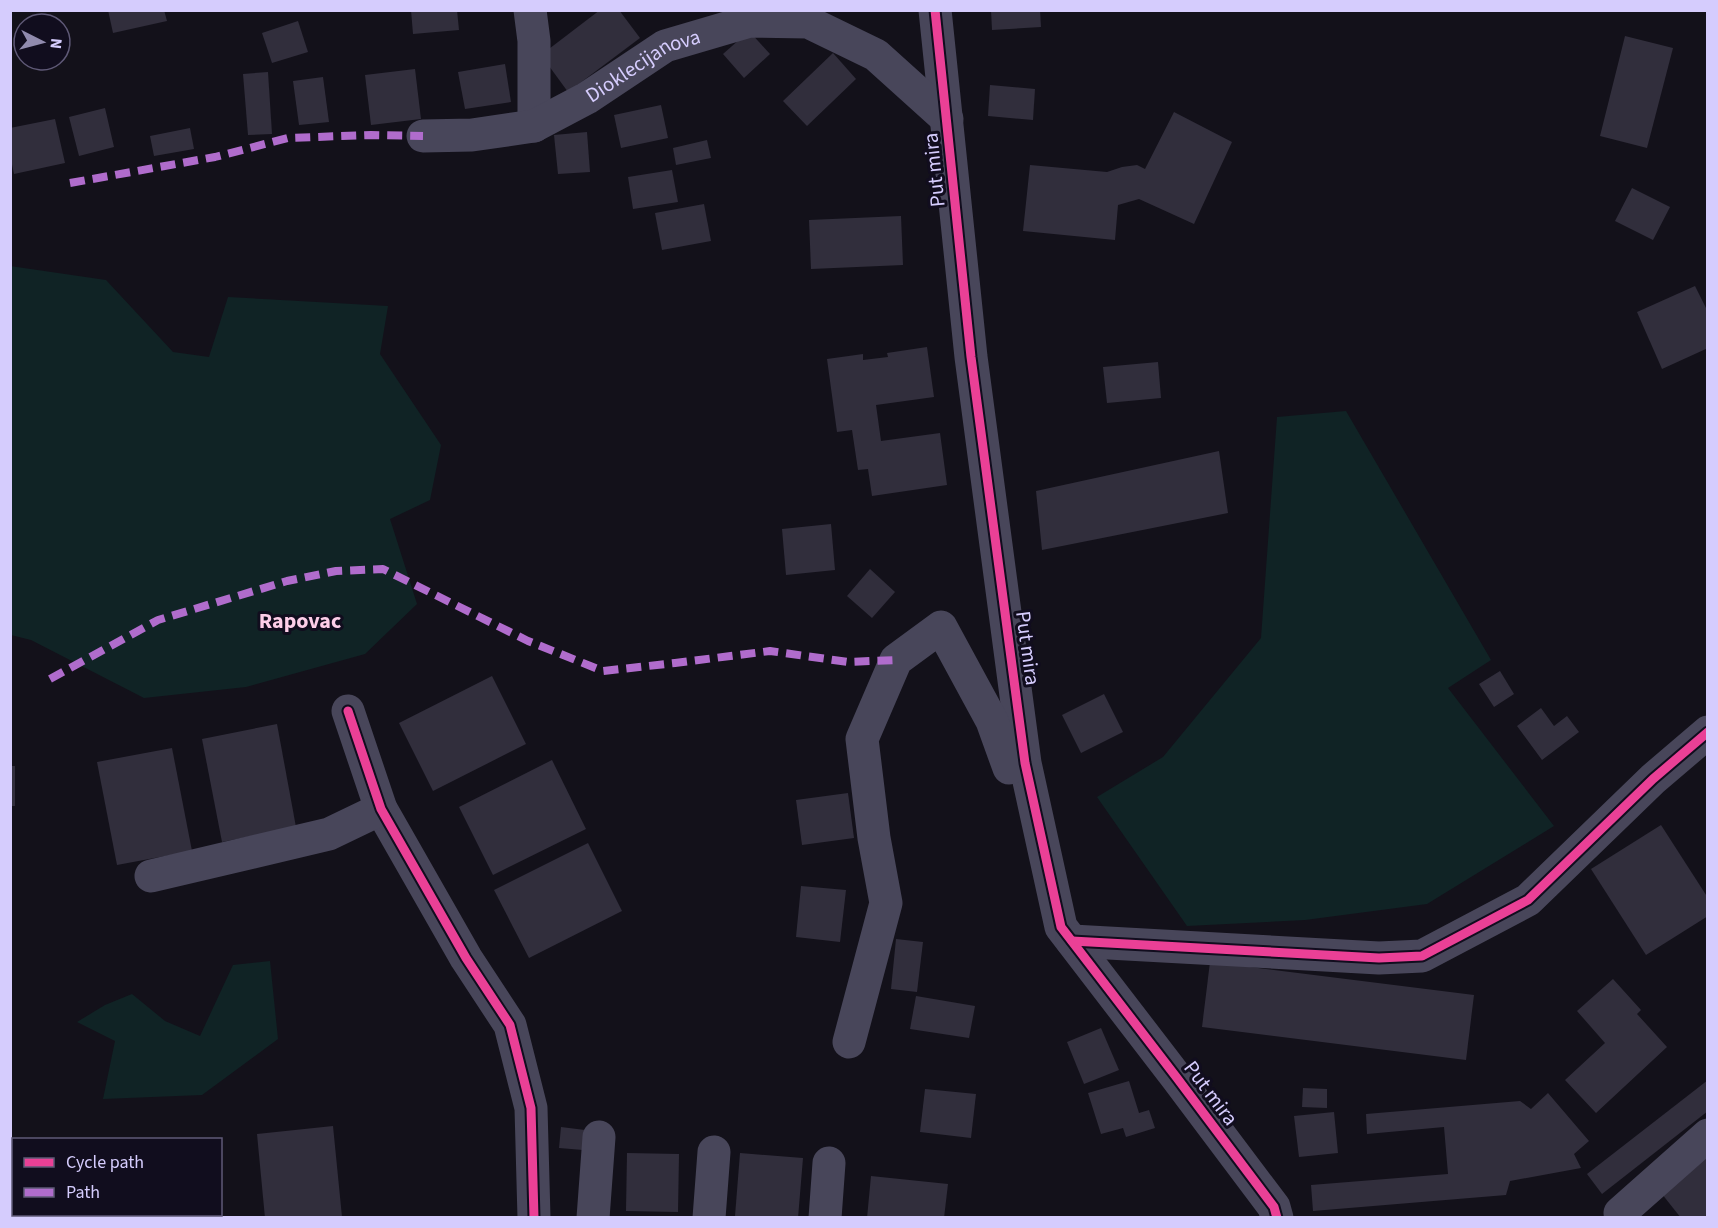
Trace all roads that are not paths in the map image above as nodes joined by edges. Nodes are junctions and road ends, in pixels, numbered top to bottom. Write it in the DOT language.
graph roads {
  1 [pos="530,10"];
  2 [pos="935,10"];
  3 [pos="946,119"];
  4 [pos="534,126"];
  5 [pos="423,136"];
  6 [pos="348,711"];
  7 [pos="1707,732"];
  8 [pos="1025,763"];
  9 [pos="381,809"];
  10 [pos="151,876"];
  11 [pos="1072,941"];
  12 [pos="849,1042"];
  13 [pos="1707,1135"];
  14 [pos="599,1137"];
  15 [pos="714,1152"];
  16 [pos="829,1163"];
  17 [pos="1612,1216"];
  18 [pos="534,1218"];
  19 [pos="593,1218"];
  20 [pos="709,1218"];
  21 [pos="825,1218"];
  22 [pos="1277,1218"];
  1 -- 4 [label="street"];
  2 -- 3 [label="street, Put mira"];
  3 -- 4 [label="street, Dioklecijanova"];
  3 -- 8 [label="street, Put mira"];
  4 -- 5 [label="street, Dioklecijanova"];
  6 -- 9 [label="street"];
  7 -- 11 [label="street"];
  8 -- 11 [label="street, Put mira"];
  8 -- 12 [label="street"];
  9 -- 10 [label="street"];
  9 -- 18 [label="street"];
  11 -- 22 [label="street, Put mira"];
  13 -- 17 [label="street"];
  14 -- 19 [label="street"];
  15 -- 20 [label="street"];
  16 -- 21 [label="street"];
}
